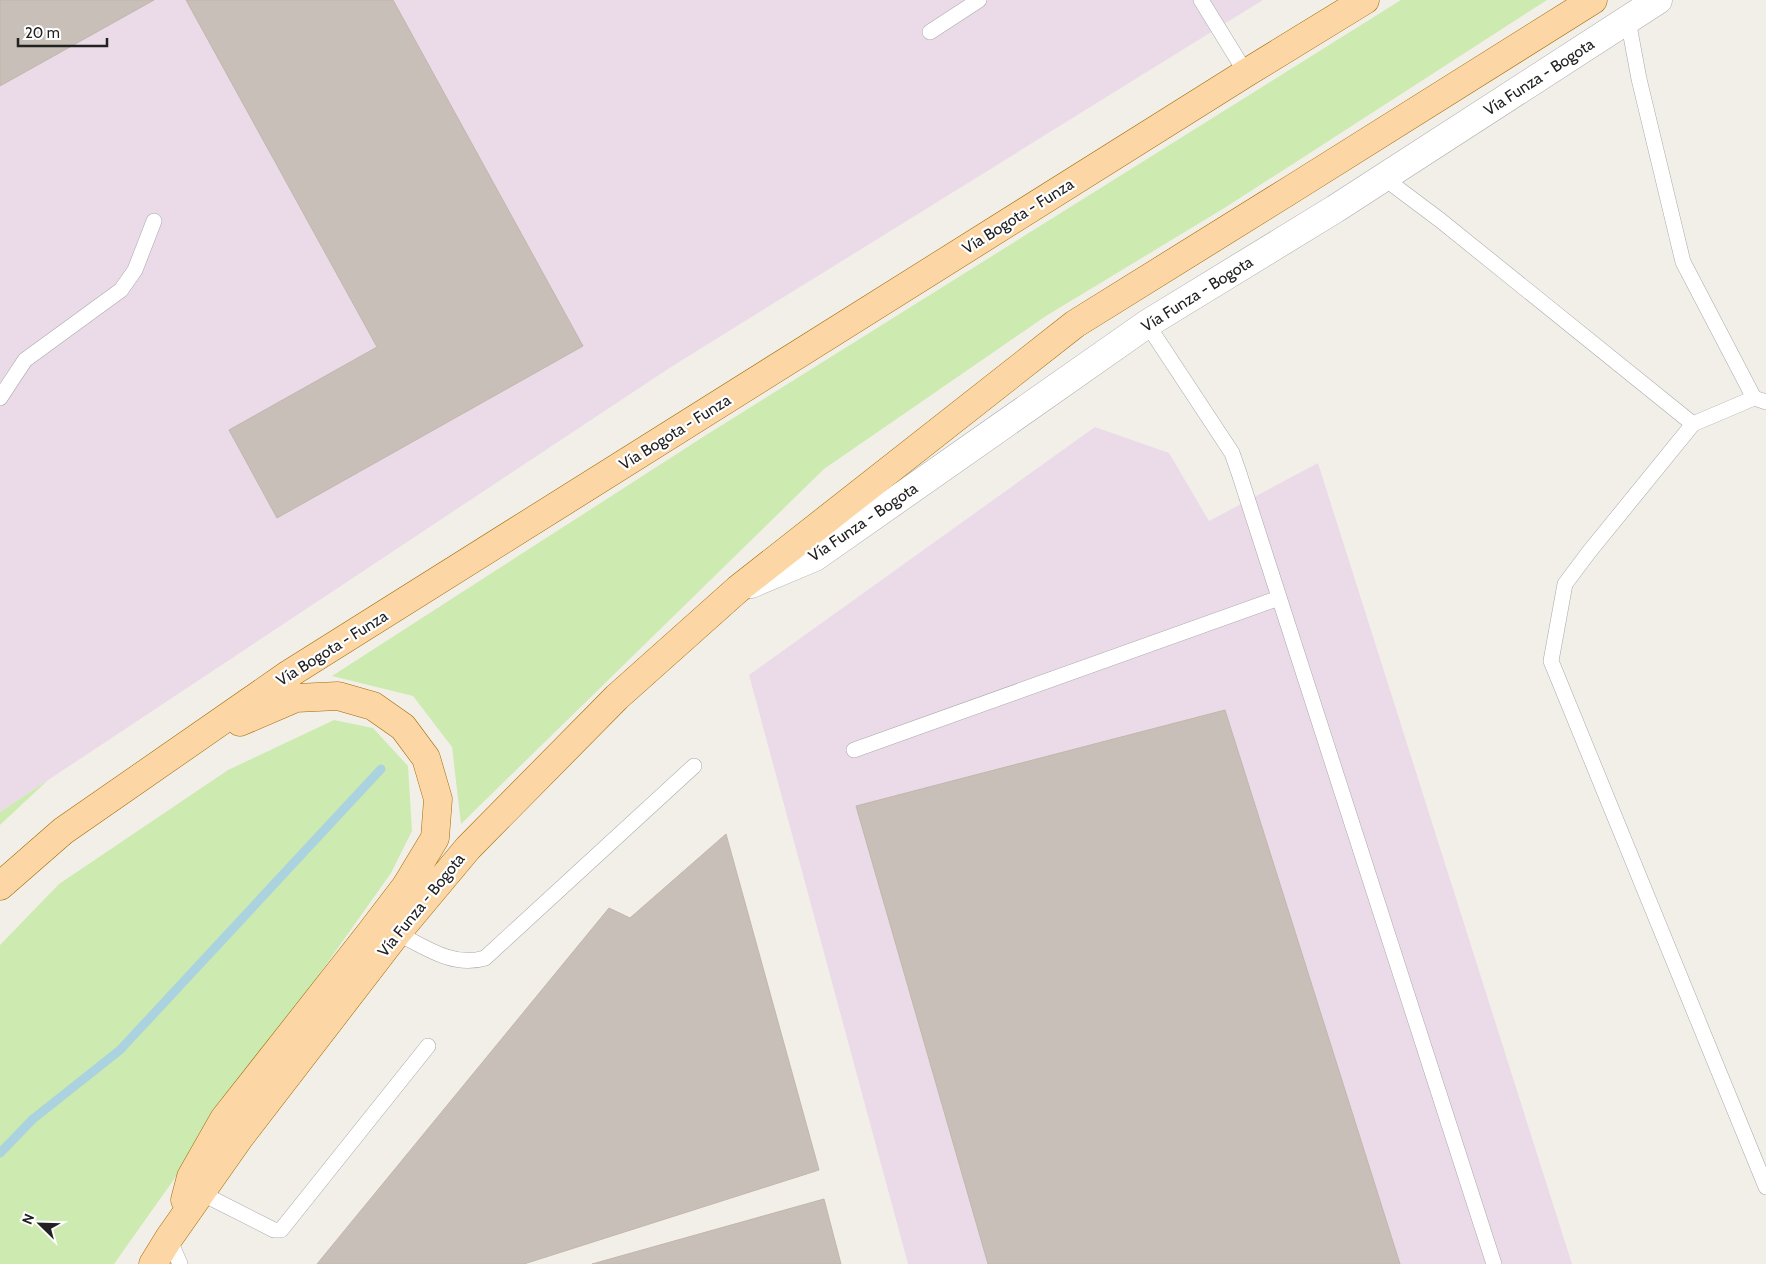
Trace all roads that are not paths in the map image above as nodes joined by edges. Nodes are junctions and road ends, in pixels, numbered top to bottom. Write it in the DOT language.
graph roads {
  1 [pos="978,0"];
  2 [pos="1202,0"];
  3 [pos="1365,0"];
  4 [pos="1593,0"];
  5 [pos="1658,0"];
  6 [pos="1628,20"];
  7 [pos="930,32"];
  8 [pos="1246,73"];
  9 [pos="1384,178"];
  10 [pos="154,221"];
  11 [pos="1147,324"];
  12 [pos="0,398"];
  13 [pos="1760,400"];
  14 [pos="1693,424"];
  15 [pos="738,589"];
  16 [pos="1279,598"];
  17 [pos="184,747"];
  18 [pos="854,750"];
  19 [pos="694,766"];
  20 [pos="0,886"];
  21 [pos="397,933"];
  22 [pos="428,1046"];
  23 [pos="1766,1187"];
  24 [pos="201,1193"];
  25 [pos="174,1232"];
  26 [pos="154,1264"];
  27 [pos="180,1264"];
  28 [pos="1494,1264"];
  1 -- 7 [label="lane"];
  2 -- 8 [label="lane"];
  3 -- 8 [label="main road, Vía Bogota - Funza"];
  4 -- 15 [label="main road, Vía Funza - Bogota"];
  5 -- 6 [label="street, Vía Funza - Bogota"];
  6 -- 9 [label="street, Vía Funza - Bogota"];
  6 -- 13 [label="lane"];
  8 -- 17 [label="main road, Vía Bogota - Funza"];
  9 -- 11 [label="street, Vía Funza - Bogota"];
  9 -- 14 [label="lane"];
  10 -- 12 [label="lane"];
  11 -- 15 [label="street, Vía Funza - Bogota"];
  11 -- 16 [label="lane"];
  13 -- 14 [label="lane"];
  14 -- 23 [label="lane"];
  15 -- 21 [label="main road, Vía Funza - Bogota"];
  16 -- 18 [label="lane"];
  16 -- 28 [label="lane"];
  17 -- 20 [label="main road, Vía Bogota - Funza"];
  17 -- 25 [label="main road"];
  19 -- 21 [label="lane"];
  21 -- 24 [label="main road, Vía Funza - Bogota"];
  22 -- 24 [label="lane"];
  24 -- 25 [label="main road, Vía Funza - Bogota"];
  25 -- 26 [label="main road, Vía Funza - Bogota"];
  25 -- 27 [label="lane"];
}
